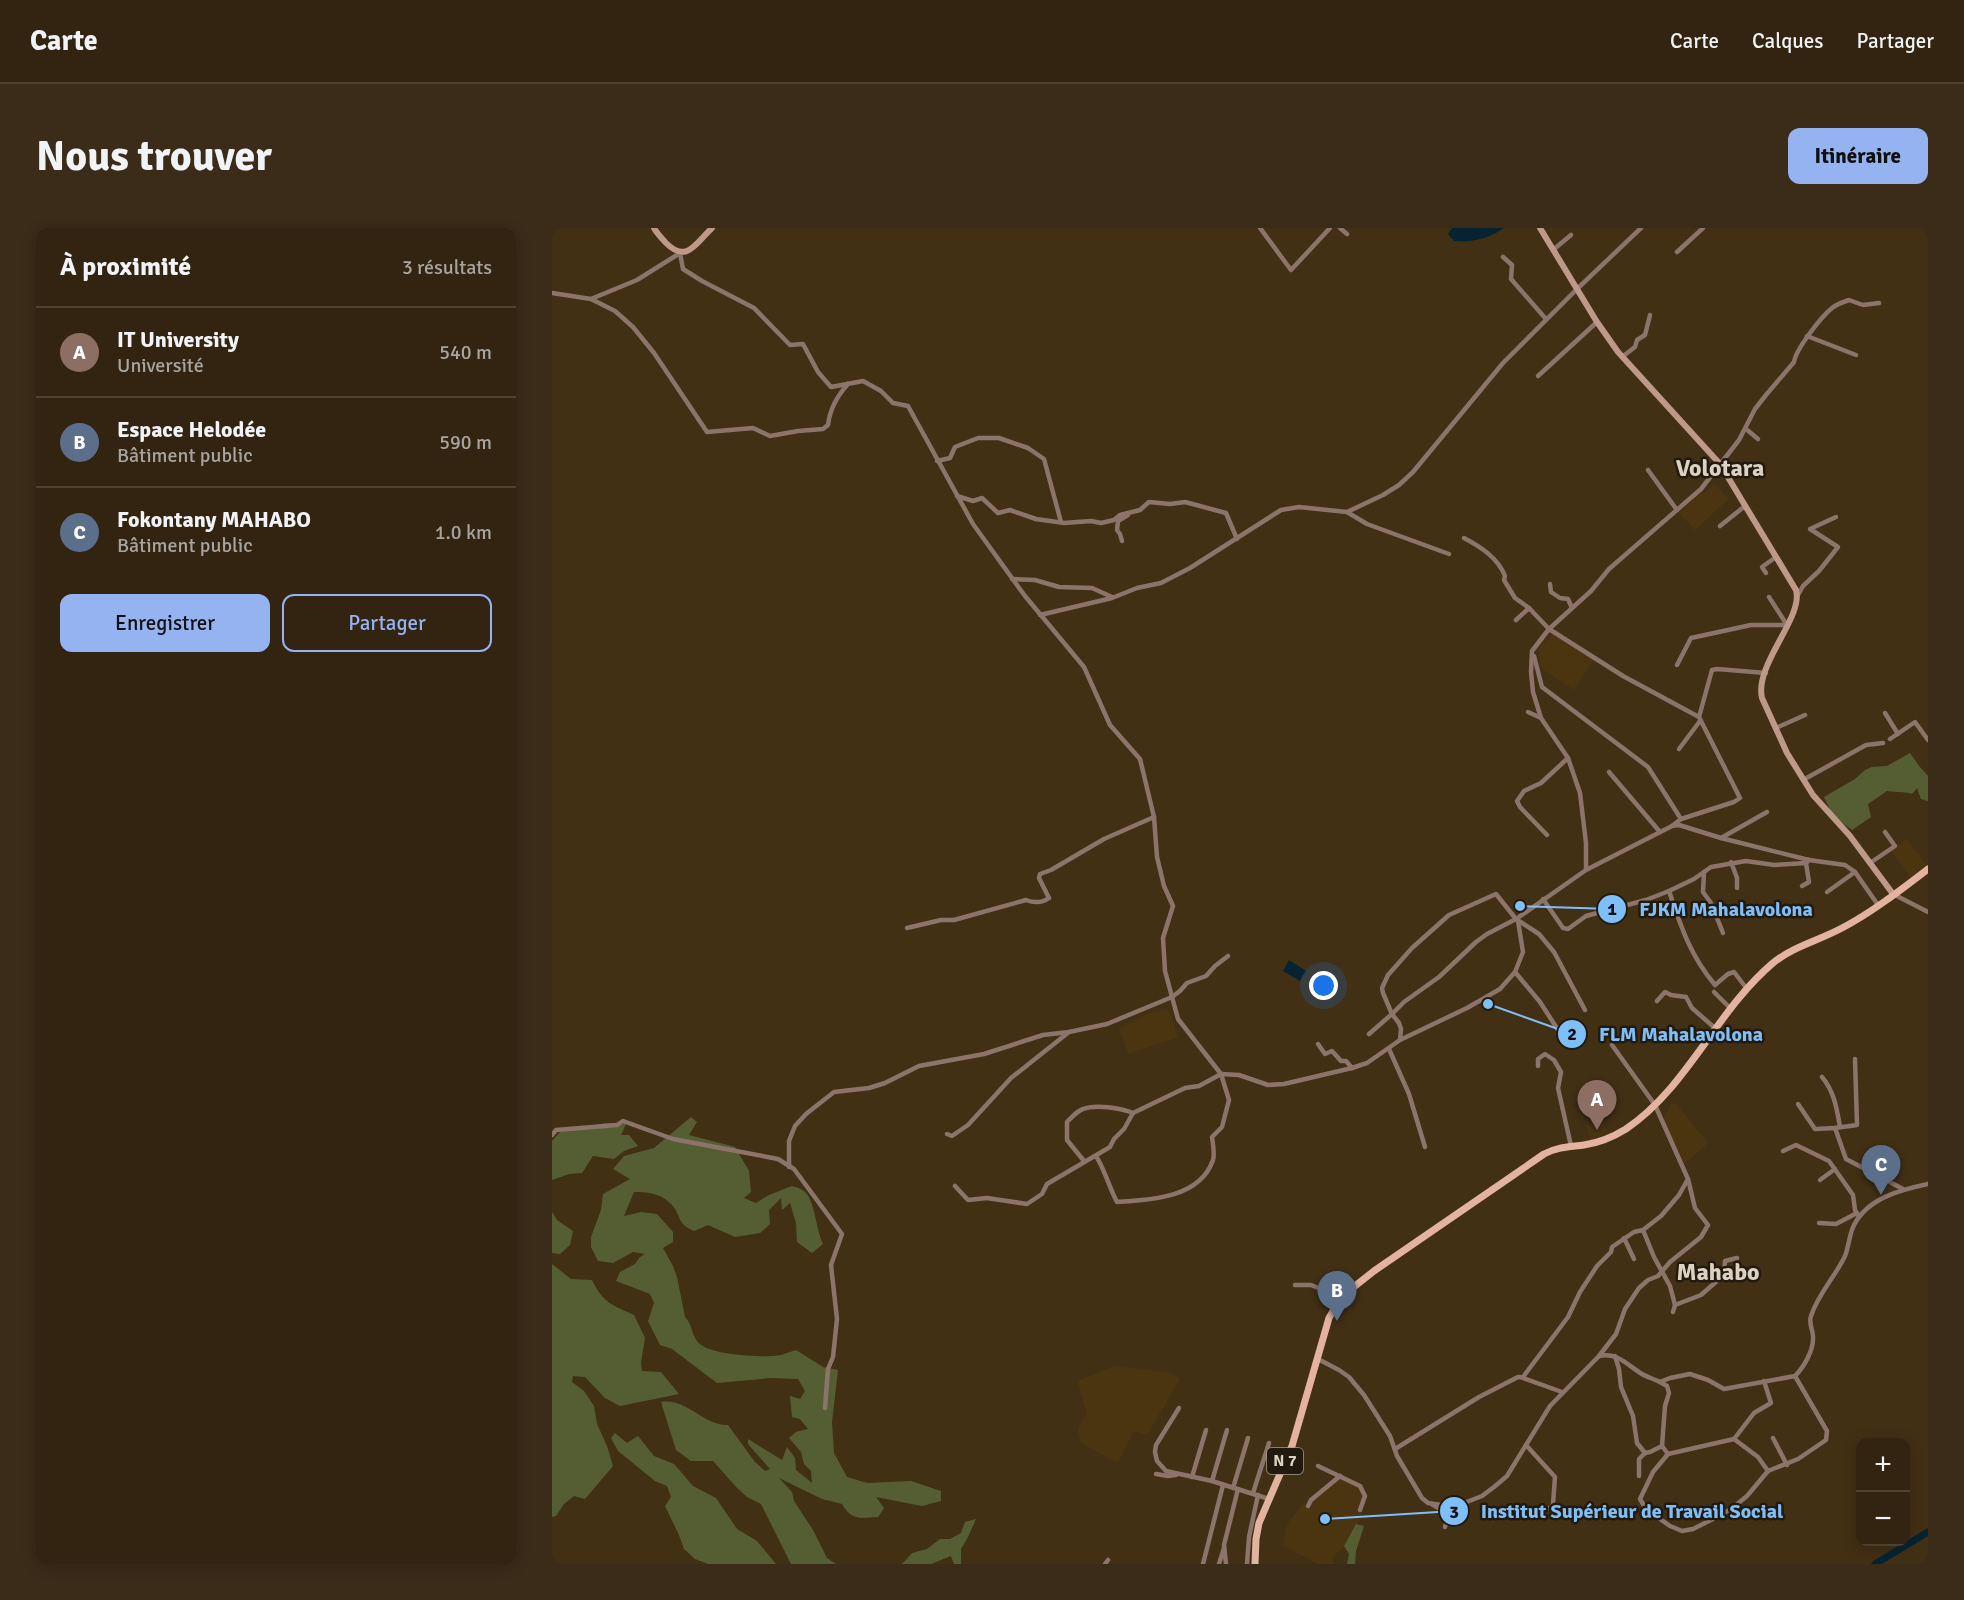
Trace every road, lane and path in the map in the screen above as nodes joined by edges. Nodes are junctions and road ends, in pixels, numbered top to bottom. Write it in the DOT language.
graph roads {
  1 [pos="654,228"];
  2 [pos="712,228"];
  3 [pos="1260,228"];
  4 [pos="1330,228"];
  5 [pos="1340,228"];
  6 [pos="1540,228"];
  7 [pos="1641,228"];
  8 [pos="1703,228"];
  9 [pos="1347,234"];
  10 [pos="1571,235"];
  11 [pos="1553,250"];
  12 [pos="1677,252"];
  13 [pos="680,253"];
  14 [pos="1503,256"];
  15 [pos="1577,289"];
  16 [pos="552,293"];
  17 [pos="591,299"];
  18 [pos="1879,303"];
  19 [pos="1650,315"];
  20 [pos="1546,319"];
  21 [pos="1597,322"];
  22 [pos="1807,336"];
  23 [pos="1856,355"];
  24 [pos="1622,357"];
  25 [pos="1539,376"];
  26 [pos="848,384"];
  27 [pos="1746,429"];
  28 [pos="1758,440"];
  29 [pos="937,461"];
  30 [pos="1720,464"];
  31 [pos="1648,470"];
  32 [pos="957,496"];
  33 [pos="1745,506"];
  34 [pos="1677,510"];
  35 [pos="1347,512"];
  36 [pos="1129,514"];
  37 [pos="1836,517"];
  38 [pos="1061,522"];
  39 [pos="1720,526"];
  40 [pos="1237,538"];
  41 [pos="1464,538"];
  42 [pos="1122,541"];
  43 [pos="1449,554"];
  44 [pos="1776,557"];
  45 [pos="1766,573"];
  46 [pos="1012,579"];
  47 [pos="1550,584"];
  48 [pos="1798,595"];
  49 [pos="1769,597"];
  50 [pos="1112,598"];
  51 [pos="1529,608"];
  52 [pos="1572,608"];
  53 [pos="1040,615"];
  54 [pos="1516,620"];
  55 [pos="1787,625"];
  56 [pos="1549,629"];
  57 [pos="1532,651"];
  58 [pos="1677,665"];
  59 [pos="1766,672"];
  60 [pos="1528,712"];
  61 [pos="1885,713"];
  62 [pos="1805,715"];
  63 [pos="1541,718"];
  64 [pos="1699,719"];
  65 [pos="1776,728"];
  66 [pos="1898,734"];
  67 [pos="1890,739"];
  68 [pos="1928,740"];
  69 [pos="1883,743"];
  70 [pos="1679,749"];
  71 [pos="1568,758"];
  72 [pos="1609,772"];
  73 [pos="1803,780"];
  74 [pos="1767,812"];
  75 [pos="1154,817"];
  76 [pos="1681,819"];
  77 [pos="1672,826"];
  78 [pos="1660,832"];
  79 [pos="1885,832"];
  80 [pos="1547,835"];
  81 [pos="1721,838"];
  82 [pos="1807,861"];
  83 [pos="1731,862"];
  84 [pos="1870,863"];
  85 [pos="1928,869"];
  86 [pos="1586,870"];
  87 [pos="1704,872"];
  88 [pos="1855,872"];
  89 [pos="1802,886"];
  90 [pos="1737,888"];
  91 [pos="1669,891"];
  92 [pos="1827,892"];
  93 [pos="1893,894"];
  94 [pos="1543,899"];
  95 [pos="1878,905"];
  96 [pos="1928,912"];
  97 [pos="1517,920"];
  98 [pos="907,928"];
  99 [pos="1723,933"];
  100 [pos="1228,956"];
  101 [pos="1515,972"];
  102 [pos="1747,989"];
  103 [pos="1714,992"];
  104 [pos="1172,997"];
  105 [pos="1657,1001"];
  106 [pos="1731,1009"];
  107 [pos="1585,1010"];
  108 [pos="1392,1014"];
  109 [pos="1716,1029"];
  110 [pos="1069,1032"];
  111 [pos="1369,1034"];
  112 [pos="1400,1040"];
  113 [pos="1318,1044"];
  114 [pos="1567,1044"];
  115 [pos="1612,1045"];
  116 [pos="1389,1049"];
  117 [pos="1855,1059"];
  118 [pos="1538,1066"];
  119 [pos="1352,1068"];
  120 [pos="1221,1074"];
  121 [pos="1822,1077"];
  122 [pos="1798,1104"];
  123 [pos="1655,1105"];
  124 [pos="1133,1113"];
  125 [pos="1838,1127"];
  126 [pos="947,1134"];
  127 [pos="552,1135"];
  128 [pos="1571,1146"];
  129 [pos="1425,1147"];
  130 [pos="1783,1151"];
  131 [pos="1096,1156"];
  132 [pos="1084,1161"];
  133 [pos="789,1167"];
  134 [pos="1835,1169"];
  135 [pos="1688,1179"];
  136 [pos="1820,1180"];
  137 [pos="1928,1184"];
  138 [pos="955,1186"];
  139 [pos="1903,1189"];
  140 [pos="1858,1215"];
  141 [pos="1818,1223"];
  142 [pos="1643,1230"];
  143 [pos="1624,1238"];
  144 [pos="1737,1258"];
  145 [pos="1634,1259"];
  146 [pos="1662,1272"];
  147 [pos="1295,1285"];
  148 [pos="1341,1297"];
  149 [pos="1675,1305"];
  150 [pos="1673,1312"];
  151 [pos="1599,1356"];
  152 [pos="1615,1356"];
  153 [pos="1318,1359"];
  154 [pos="1795,1376"];
  155 [pos="1523,1377"];
  156 [pos="1764,1381"];
  157 [pos="1660,1382"];
  158 [pos="1562,1392"];
  159 [pos="825,1408"];
  160 [pos="1179,1408"];
  161 [pos="1206,1430"];
  162 [pos="1227,1430"];
  163 [pos="1248,1438"];
  164 [pos="1773,1438"];
  165 [pos="1734,1439"];
  166 [pos="1269,1443"];
  167 [pos="1526,1445"];
  168 [pos="1662,1446"];
  169 [pos="1395,1449"];
  170 [pos="1645,1453"];
  171 [pos="1668,1454"];
  172 [pos="1787,1465"];
  173 [pos="1318,1466"];
  174 [pos="1768,1471"];
  175 [pos="1156,1474"];
  176 [pos="1179,1474"];
  177 [pos="1340,1476"];
  178 [pos="1639,1476"];
  179 [pos="1192,1477"];
  180 [pos="1212,1481"];
  181 [pos="1223,1485"];
  182 [pos="1235,1488"];
  183 [pos="1255,1494"];
  184 [pos="1269,1499"];
  185 [pos="1428,1503"];
  186 [pos="1308,1506"];
  187 [pos="1360,1510"];
  188 [pos="1544,1510"];
  189 [pos="1445,1527"];
  190 [pos="1224,1545"];
  191 [pos="1203,1564"];
  192 [pos="1219,1564"];
  193 [pos="1226,1564"];
  194 [pos="1247,1564"];
  195 [pos="1255,1564"];
  1 -- 13 [label="street"];
  2 -- 13 [label="street"];
  3 -- 4 [label="street"];
  5 -- 9 [label="street"];
  6 -- 11 [label="street"];
  7 -- 15 [label="street"];
  8 -- 12 [label="street"];
  10 -- 11 [label="street"];
  11 -- 15 [label="street"];
  13 -- 17 [label="street"];
  13 -- 26 [label="street"];
  14 -- 20 [label="street"];
  15 -- 20 [label="street"];
  15 -- 21 [label="street"];
  16 -- 17 [label="street"];
  17 -- 26 [label="street"];
  18 -- 22 [label="street"];
  19 -- 24 [label="street"];
  20 -- 35 [label="street"];
  21 -- 24 [label="street"];
  21 -- 25 [label="street"];
  22 -- 23 [label="street"];
  22 -- 27 [label="street"];
  24 -- 30 [label="street"];
  26 -- 29 [label="street"];
  27 -- 28 [label="street"];
  27 -- 30 [label="street"];
  29 -- 32 [label="street"];
  29 -- 38 [label="street"];
  30 -- 33 [label="street"];
  30 -- 34 [label="street"];
  31 -- 34 [label="street"];
  32 -- 38 [label="street"];
  32 -- 46 [label="street"];
  33 -- 39 [label="street"];
  33 -- 44 [label="street"];
  34 -- 52 [label="street"];
  35 -- 40 [label="street"];
  35 -- 43 [label="street"];
  36 -- 38 [label="street"];
  36 -- 40 [label="street"];
  36 -- 42 [label="street"];
  37 -- 48 [label="street"];
  40 -- 50 [label="street"];
  41 -- 51 [label="street"];
  44 -- 45 [label="street"];
  44 -- 48 [label="street"];
  46 -- 50 [label="street"];
  46 -- 53 [label="street"];
  47 -- 52 [label="street"];
  48 -- 55 [label="street"];
  49 -- 55 [label="street"];
  50 -- 53 [label="street"];
  51 -- 54 [label="street"];
  51 -- 56 [label="street"];
  52 -- 56 [label="street"];
  53 -- 75 [label="street"];
  55 -- 58 [label="street"];
  55 -- 59 [label="street"];
  56 -- 57 [label="street"];
  56 -- 64 [label="street"];
  57 -- 63 [label="street"];
  57 -- 76 [label="street"];
  59 -- 64 [label="street"];
  59 -- 65 [label="street"];
  60 -- 63 [label="street"];
  61 -- 66 [label="street"];
  62 -- 65 [label="street"];
  63 -- 71 [label="street"];
  64 -- 70 [label="street"];
  64 -- 76 [label="street"];
  65 -- 73 [label="street"];
  66 -- 67 [label="street"];
  66 -- 68 [label="street"];
  69 -- 73 [label="street"];
  71 -- 80 [label="street"];
  71 -- 86 [label="street"];
  72 -- 78 [label="street"];
  73 -- 84 [label="street"];
  74 -- 81 [label="street"];
  75 -- 98 [label="street"];
  75 -- 104 [label="street"];
  76 -- 77 [label="street"];
  77 -- 78 [label="street"];
  77 -- 81 [label="street"];
  78 -- 86 [label="street"];
  79 -- 84 [label="street"];
  81 -- 82 [label="street"];
  82 -- 83 [label="street"];
  82 -- 88 [label="street"];
  82 -- 89 [label="street"];
  83 -- 87 [label="street"];
  83 -- 90 [label="street"];
  84 -- 93 [label="street"];
  85 -- 93 [label="main road, N 7"];
  86 -- 94 [label="street"];
  87 -- 91 [label="street"];
  87 -- 99 [label="street"];
  88 -- 92 [label="street"];
  88 -- 95 [label="street"];
  91 -- 94 [label="street"];
  91 -- 102 [label="street"];
  93 -- 95 [label="main road, N 7"];
  93 -- 96 [label="street"];
  94 -- 97 [label="street"];
  95 -- 102 [label="main road, N 7"];
  97 -- 101 [label="street"];
  97 -- 107 [label="street"];
  97 -- 108 [label="street"];
  97 -- 108 [label="street"];
  100 -- 104 [label="street"];
  101 -- 112 [label="street"];
  101 -- 114 [label="street"];
  102 -- 106 [label="main road, N 7"];
  103 -- 106 [label="street"];
  104 -- 110 [label="street"];
  104 -- 120 [label="street"];
  105 -- 109 [label="street"];
  106 -- 109 [label="main road, N 7"];
  108 -- 111 [label="street"];
  108 -- 112 [label="street"];
  109 -- 123 [label="main road, N 7"];
  110 -- 126 [label="street"];
  110 -- 133 [label="street"];
  112 -- 116 [label="street"];
  113 -- 119 [label="street"];
  115 -- 123 [label="street"];
  116 -- 119 [label="street"];
  116 -- 129 [label="street"];
  117 -- 125 [label="street"];
  118 -- 128 [label="street"];
  119 -- 120 [label="street"];
  120 -- 124 [label="street"];
  120 -- 131 [label="street"];
  121 -- 125 [label="street"];
  122 -- 125 [label="street"];
  123 -- 128 [label="main road, N 7"];
  123 -- 135 [label="street"];
  124 -- 131 [label="street"];
  124 -- 132 [label="street"];
  125 -- 139 [label="street"];
  127 -- 133 [label="street"];
  128 -- 148 [label="main road, N 7"];
  130 -- 134 [label="street"];
  131 -- 132 [label="street"];
  132 -- 138 [label="street"];
  133 -- 159 [label="street"];
  134 -- 136 [label="street"];
  134 -- 140 [label="street"];
  135 -- 142 [label="street"];
  135 -- 146 [label="street"];
  137 -- 139 [label="street"];
  139 -- 140 [label="street"];
  140 -- 141 [label="street"];
  140 -- 154 [label="street"];
  142 -- 143 [label="street"];
  142 -- 146 [label="street"];
  143 -- 145 [label="street"];
  143 -- 155 [label="street"];
  144 -- 149 [label="street"];
  146 -- 149 [label="street"];
  146 -- 151 [label="street"];
  147 -- 148 [label="street"];
  148 -- 153 [label="main road, N 7"];
  149 -- 150 [label="street"];
  151 -- 152 [label="street"];
  151 -- 158 [label="street"];
  152 -- 157 [label="street"];
  152 -- 170 [label="street"];
  153 -- 169 [label="street"];
  153 -- 184 [label="main road, N 7"];
  154 -- 156 [label="street"];
  154 -- 172 [label="street"];
  155 -- 158 [label="street"];
  155 -- 169 [label="street"];
  156 -- 157 [label="street"];
  156 -- 165 [label="street"];
  157 -- 168 [label="street"];
  158 -- 167 [label="street"];
  160 -- 176 [label="street"];
  161 -- 179 [label="street"];
  162 -- 180 [label="street"];
  163 -- 182 [label="street"];
  164 -- 172 [label="street"];
  165 -- 171 [label="street"];
  165 -- 174 [label="street"];
  166 -- 183 [label="street"];
  167 -- 185 [label="street"];
  167 -- 188 [label="street"];
  168 -- 170 [label="street"];
  168 -- 171 [label="street"];
  169 -- 185 [label="street"];
  170 -- 178 [label="street"];
  171 -- 174 [label="street"];
  172 -- 174 [label="street"];
  173 -- 177 [label="street"];
  175 -- 176 [label="street"];
  176 -- 179 [label="street"];
  177 -- 186 [label="street"];
  177 -- 187 [label="street"];
  179 -- 180 [label="street"];
  180 -- 181 [label="street"];
  181 -- 182 [label="street"];
  181 -- 191 [label="street"];
  182 -- 183 [label="street"];
  182 -- 190 [label="street"];
  183 -- 184 [label="street"];
  183 -- 194 [label="street"];
  184 -- 195 [label="main road, N 7"];
  185 -- 189 [label="street"];
  190 -- 192 [label="street"];
  190 -- 193 [label="street"];
}
